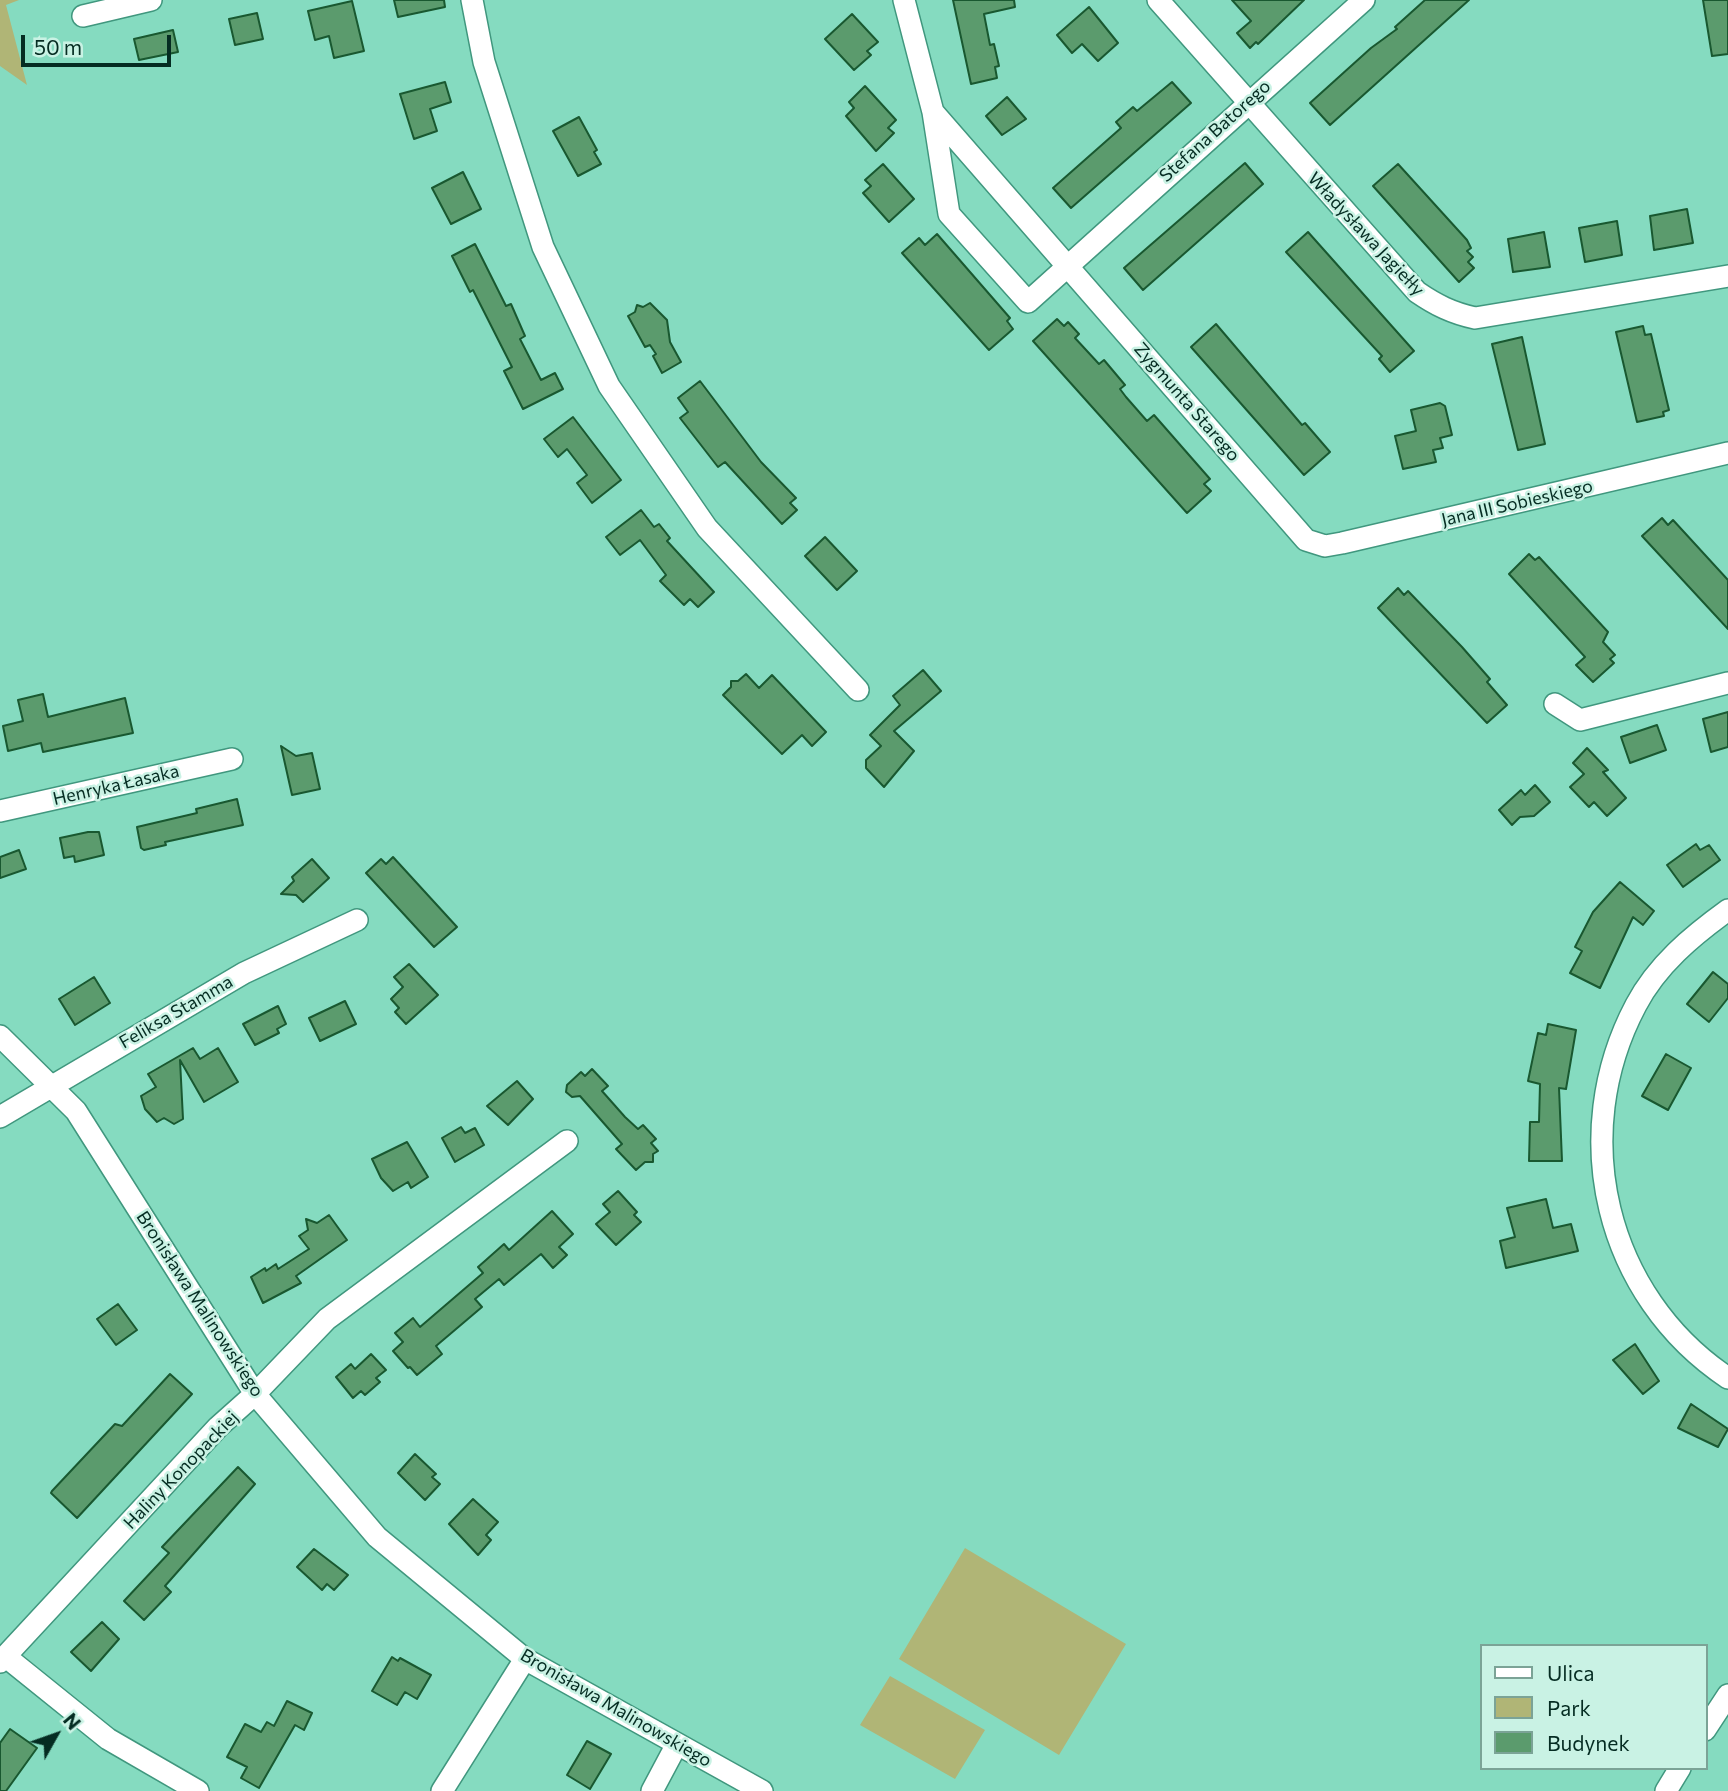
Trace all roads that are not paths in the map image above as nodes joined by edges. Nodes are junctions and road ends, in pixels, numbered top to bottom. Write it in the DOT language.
graph roads {
  1 [pos="150,0"];
  2 [pos="472,0"];
  3 [pos="904,0"];
  4 [pos="1158,0"];
  5 [pos="1364,0"];
  6 [pos="83,16"];
  7 [pos="1247,103"];
  8 [pos="933,112"];
  9 [pos="1068,263"];
  10 [pos="1728,276"];
  11 [pos="1728,453"];
  12 [pos="1306,540"];
  13 [pos="1728,682"];
  14 [pos="858,690"];
  15 [pos="1555,704"];
  16 [pos="232,760"];
  17 [pos="0,811"];
  18 [pos="1728,910"];
  19 [pos="357,920"];
  20 [pos="0,1036"];
  21 [pos="48,1086"];
  22 [pos="0,1117"];
  23 [pos="567,1141"];
  24 [pos="1728,1378"];
  25 [pos="255,1394"];
  26 [pos="2,1659"];
  27 [pos="525,1659"];
  28 [pos="1728,1695"];
  29 [pos="1707,1727"];
  30 [pos="677,1744"];
  31 [pos="1680,1770"];
  32 [pos="198,1791"];
  33 [pos="442,1791"];
  34 [pos="652,1791"];
  35 [pos="762,1791"];
  36 [pos="1666,1791"];
  1 -- 6 [label="street"];
  2 -- 14 [label="street"];
  3 -- 8 [label="street, Zygmunta Starego"];
  4 -- 7 [label="street, Władysława Jagiełły"];
  5 -- 7 [label="street, Stefana Batorego"];
  7 -- 9 [label="street, Stefana Batorego"];
  7 -- 10 [label="street, Władysława Jagiełły"];
  8 -- 9 [label="street, Zygmunta Starego"];
  8 -- 9 [label="street, Zygmunta Starego"];
  9 -- 12 [label="street, Zygmunta Starego"];
  11 -- 12 [label="street, Jana III Sobieskiego"];
  13 -- 15 [label="street"];
  16 -- 17 [label="street, Henryka Łasaka"];
  18 -- 24 [label="street"];
  19 -- 21 [label="street, Feliksa Stamma"];
  20 -- 21 [label="street, Bronisława Malinowskiego"];
  21 -- 22 [label="street, Feliksa Stamma"];
  21 -- 25 [label="street, Bronisława Malinowskiego"];
  23 -- 25 [label="street, Haliny Konopackiej"];
  25 -- 26 [label="street, Haliny Konopackiej"];
  25 -- 27 [label="street, Bronisława Malinowskiego"];
  26 -- 32 [label="street, Haliny Konopackiej"];
  27 -- 30 [label="street, Bronisława Malinowskiego"];
  27 -- 33 [label="street"];
  28 -- 29 [label="street"];
  30 -- 34 [label="street"];
  30 -- 35 [label="street, Bronisława Malinowskiego"];
  31 -- 36 [label="street"];
}
